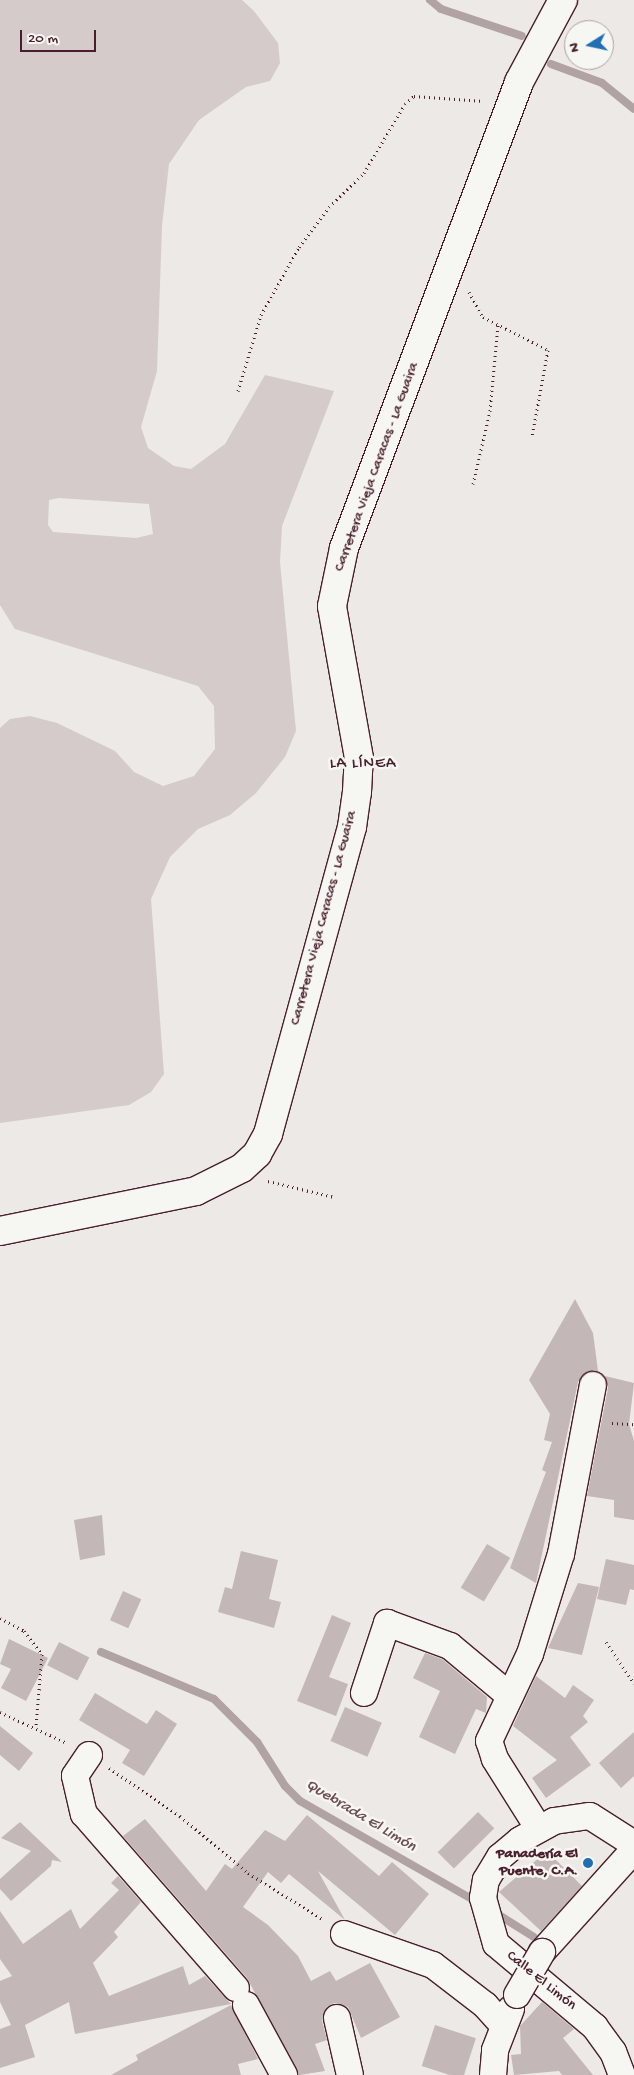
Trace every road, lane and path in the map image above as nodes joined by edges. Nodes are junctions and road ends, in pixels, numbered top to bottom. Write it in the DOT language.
graph roads {
  1 [pos="563,0"];
  2 [pos="512,102"];
  3 [pos="451,267"];
  4 [pos="498,324"];
  5 [pos="238,391"];
  6 [pos="532,436"];
  7 [pos="474,484"];
  8 [pos="242,1168"];
  9 [pos="334,1197"];
  10 [pos="0,1230"];
  11 [pos="594,1385"];
  12 [pos="0,1618"];
  13 [pos="606,1642"];
  14 [pos="634,1683"];
  15 [pos="364,1693"];
  16 [pos="510,1696"];
  17 [pos="0,1712"];
  18 [pos="36,1725"];
  19 [pos="89,1755"];
  20 [pos="539,1829"];
  21 [pos="634,1844"];
  22 [pos="634,1850"];
  23 [pos="344,1934"];
  24 [pos="337,2018"];
  25 [pos="504,2026"];
  26 [pos="276,2069"];
  27 [pos="350,2075"];
  28 [pos="493,2075"];
  29 [pos="622,2075"];
  1 -- 2 [label="main road, Carretera Vieja Caracas - La Guaira"];
  2 -- 3 [label="main road, Carretera Vieja Caracas - La Guaira"];
  2 -- 5 [label="path"];
  3 -- 4 [label="path"];
  3 -- 8 [label="main road, Carretera Vieja Caracas - La Guaira"];
  4 -- 6 [label="path"];
  4 -- 7 [label="path"];
  8 -- 9 [label="path"];
  8 -- 10 [label="main road, Carretera Vieja Caracas - La Guaira"];
  11 -- 16 [label="street"];
  12 -- 18 [label="path"];
  13 -- 14 [label="path"];
  15 -- 16 [label="street"];
  16 -- 20 [label="street"];
  17 -- 18 [label="path"];
  18 -- 19 [label="path"];
  19 -- 23 [label="path"];
  19 -- 26 [label="street"];
  20 -- 21 [label="street, Calle El Limón"];
  20 -- 29 [label="street, Calle El Limón"];
  22 -- 25 [label="street, bridge"];
  23 -- 25 [label="street"];
  24 -- 27 [label="street"];
  25 -- 28 [label="street"];
}
